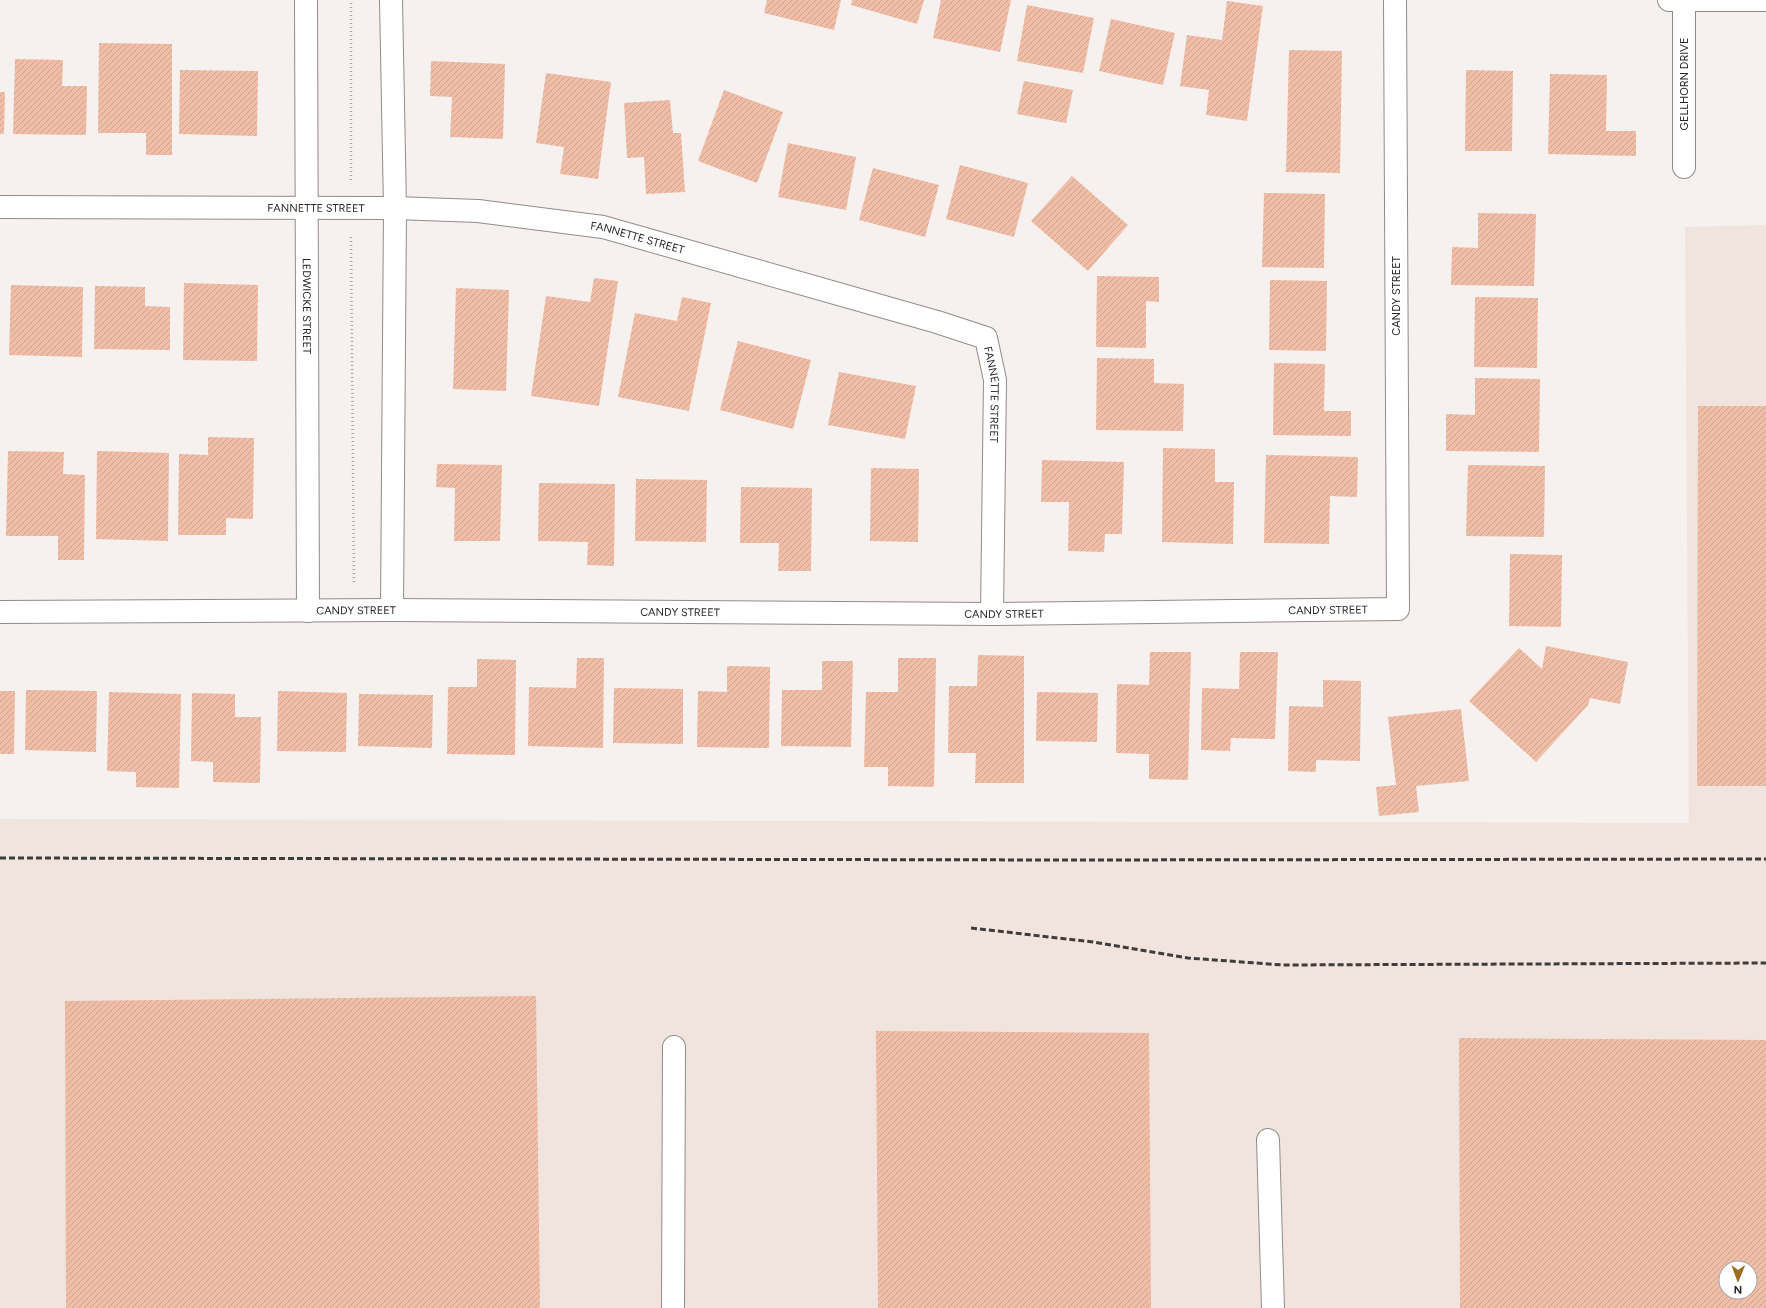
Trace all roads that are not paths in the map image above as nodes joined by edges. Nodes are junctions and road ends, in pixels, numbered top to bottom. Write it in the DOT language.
graph roads {
  1 [pos="306,0"];
  2 [pos="391,0"];
  3 [pos="1395,0"];
  4 [pos="1669,0"];
  5 [pos="1684,0"];
  6 [pos="1766,0"];
  7 [pos="1684,167"];
  8 [pos="0,207"];
  9 [pos="306,208"];
  10 [pos="395,208"];
  11 [pos="392,610"];
  12 [pos="308,611"];
  13 [pos="0,612"];
  14 [pos="992,614"];
  15 [pos="674,1047"];
  16 [pos="1268,1140"];
  17 [pos="673,1308"];
  18 [pos="1273,1308"];
  1 -- 9 [label="street, LEDWICKE STREET"];
  2 -- 10 [label="street"];
  3 -- 14 [label="street, CANDY STREET"];
  4 -- 5 [label="street"];
  5 -- 6 [label="street"];
  5 -- 7 [label="street, GELLHORN DRIVE"];
  8 -- 9 [label="street, FANNETTE STREET"];
  9 -- 10 [label="street, FANNETTE STREET"];
  9 -- 12 [label="street, LEDWICKE STREET"];
  10 -- 11 [label="street"];
  10 -- 14 [label="street, FANNETTE STREET"];
  11 -- 12 [label="street, CANDY STREET"];
  11 -- 14 [label="street, CANDY STREET"];
  12 -- 13 [label="street, CANDY STREET"];
  15 -- 17 [label="street"];
  16 -- 18 [label="street"];
}
